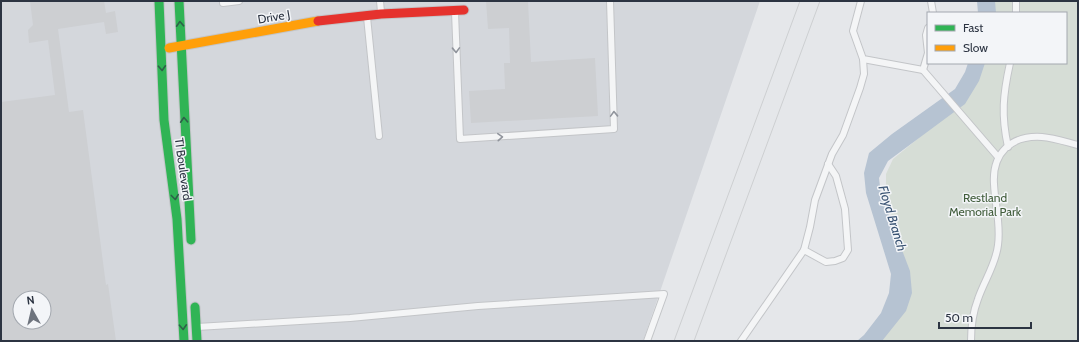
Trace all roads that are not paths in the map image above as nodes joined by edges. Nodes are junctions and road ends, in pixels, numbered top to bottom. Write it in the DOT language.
graph roads {
  1 [pos="159,1"];
  2 [pos="179,1"];
  3 [pos="223,1"];
  4 [pos="239,1"];
  5 [pos="380,1"];
  6 [pos="610,1"];
  7 [pos="861,1"];
  8 [pos="931,1"];
  9 [pos="1016,1"];
  10 [pos="462,9"];
  11 [pos="933,12"];
  12 [pos="1016,12"];
  13 [pos="381,14"];
  14 [pos="367,15"];
  15 [pos="927,32"];
  16 [pos="927,44"];
  17 [pos="182,46"];
  18 [pos="161,50"];
  19 [pos="927,56"];
  20 [pos="863,60"];
  21 [pos="1010,64"];
  22 [pos="923,70"];
  23 [pos="379,136"];
  24 [pos="1078,145"];
  25 [pos="1008,147"];
  26 [pos="998,158"];
  27 [pos="828,164"];
  28 [pos="191,248"];
  29 [pos="804,250"];
  30 [pos="194,295"];
  31 [pos="196,327"];
  32 [pos="184,341"];
  33 [pos="197,341"];
  34 [pos="648,341"];
  35 [pos="741,341"];
  36 [pos="971,341"];
  1 -- 18 [label="street, TI Boulevard"];
  17 -- 2 [label="street, TI Boulevard, one-way"];
  3 -- 4 [label="lane"];
  5 -- 13 [label="lane"];
  10 -- 6 [label="lane, one-way"];
  7 -- 20 [label="lane"];
  8 -- 11 [label="lane"];
  9 -- 12 [label="lane"];
  10 -- 13 [label="street, Drive J"];
  13 -- 14 [label="street, Drive J"];
  14 -- 17 [label="street, Drive J"];
  14 -- 23 [label="lane"];
  15 -- 16 [label="lane"];
  17 -- 18 [label="street, Drive J"];
  28 -- 17 [label="street, TI Boulevard, one-way"];
  18 -- 32 [label="street, TI Boulevard, one-way"];
  19 -- 22 [label="lane"];
  20 -- 22 [label="lane"];
  20 -- 27 [label="lane"];
  21 -- 25 [label="lane"];
  22 -- 26 [label="lane"];
  24 -- 25 [label="lane"];
  25 -- 26 [label="lane"];
  26 -- 36 [label="lane"];
  27 -- 29 [label="lane"];
  27 -- 29 [label="lane"];
  29 -- 35 [label="lane"];
  30 -- 31 [label="street"];
  31 -- 33 [label="street"];
  31 -- 34 [label="lane"];
}
